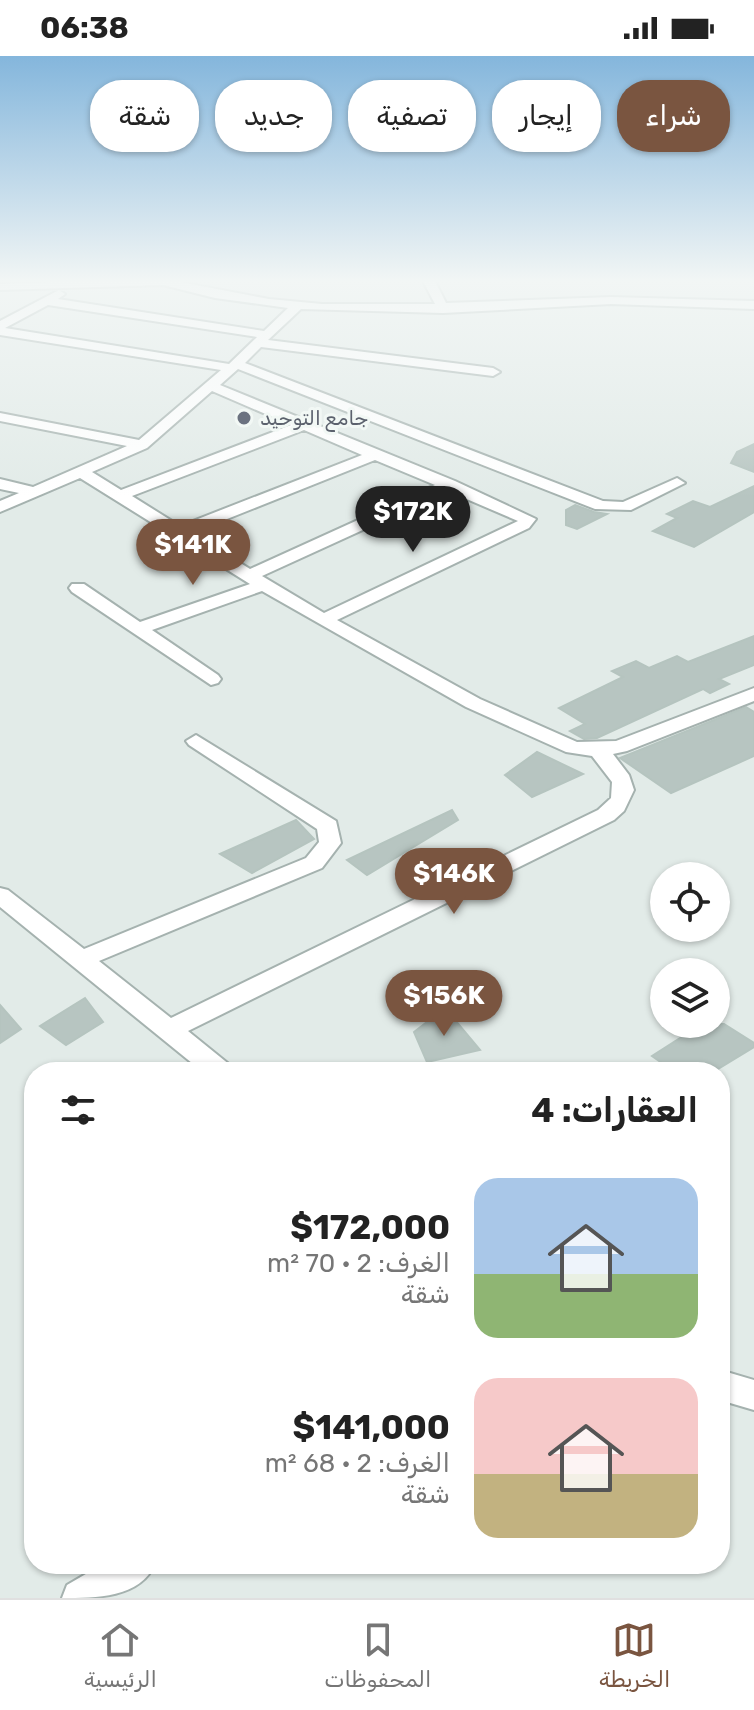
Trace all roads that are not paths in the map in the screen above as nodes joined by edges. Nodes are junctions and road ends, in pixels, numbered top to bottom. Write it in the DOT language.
graph roads {
  1 [pos="152,353"];
  2 [pos="248,353"];
  3 [pos="360,353"];
  4 [pos="234,366"];
  5 [pos="493,372"];
  6 [pos="211,386"];
  7 [pos="0,417"];
  8 [pos="304,425"];
  9 [pos="142,445"];
  10 [pos="375,455"];
  11 [pos="83,473"];
  12 [pos="677,483"];
  13 [pos="0,484"];
  14 [pos="450,484"];
  15 [pos="36,492"];
  16 [pos="121,495"];
  17 [pos="0,507"];
  18 [pos="180,532"];
  19 [pos="256,580"];
  20 [pos="78,588"];
  21 [pos="323,620"];
  22 [pos="137,629"];
  23 [pos="211,679"];
  24 [pos="754,694"];
  25 [pos="196,741"];
  26 [pos="598,750"];
  27 [pos="0,895"];
  28 [pos="80,960"];
  29 [pos="170,1029"];
  30 [pos="209,1062"];
  31 [pos="730,1388"];
  32 [pos="754,1395"];
  33 [pos="120,1574"];
  34 [pos="80,1598"];
  1 -- 4 [label="street"];
  2 -- 4 [label="street"];
  3 -- 5 [label="street"];
  4 -- 6 [label="street"];
  4 -- 12 [label="street"];
  6 -- 8 [label="street"];
  6 -- 9 [label="street"];
  7 -- 9 [label="street"];
  8 -- 10 [label="street"];
  8 -- 16 [label="street"];
  9 -- 11 [label="street"];
  10 -- 14 [label="street"];
  10 -- 18 [label="street"];
  11 -- 15 [label="street"];
  11 -- 16 [label="street"];
  13 -- 15 [label="street"];
  14 -- 19 [label="street"];
  14 -- 21 [label="street"];
  15 -- 17 [label="street"];
  16 -- 18 [label="street"];
  18 -- 19 [label="street"];
  19 -- 21 [label="street"];
  19 -- 22 [label="street"];
  20 -- 22 [label="street"];
  21 -- 26 [label="street"];
  22 -- 23 [label="street"];
  24 -- 26 [label="street"];
  25 -- 28 [label="street"];
  26 -- 29 [label="street"];
  27 -- 28 [label="street"];
  28 -- 29 [label="street"];
  29 -- 30 [label="street"];
  31 -- 32 [label="street"];
  33 -- 34 [label="street"];
}
